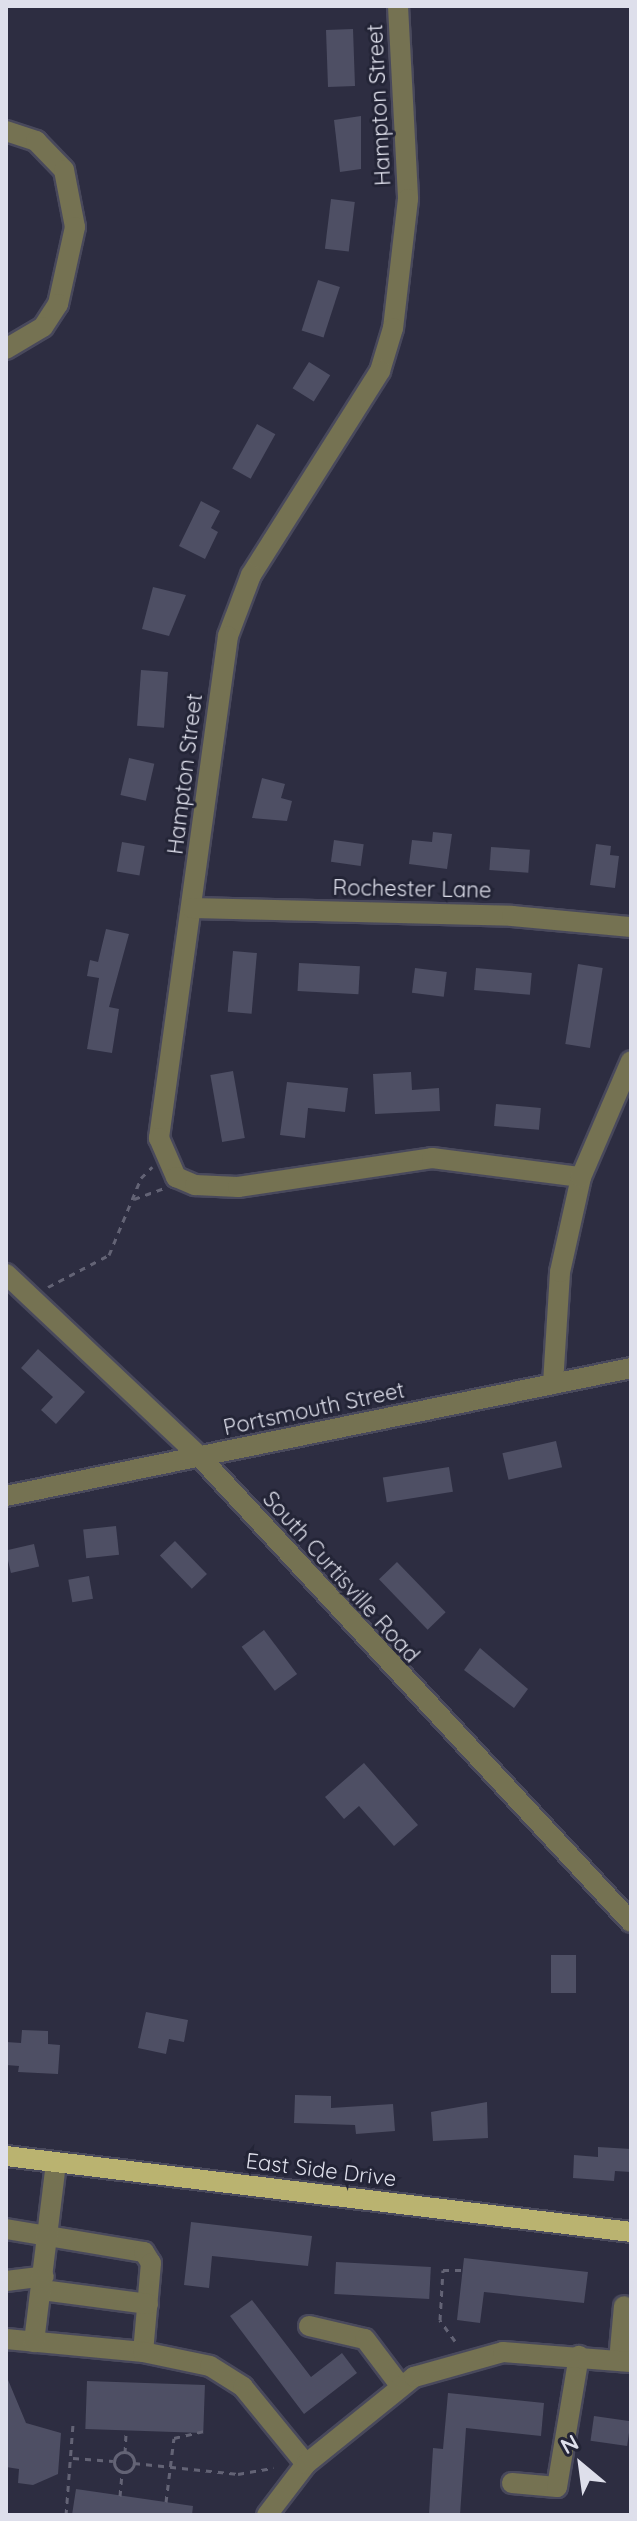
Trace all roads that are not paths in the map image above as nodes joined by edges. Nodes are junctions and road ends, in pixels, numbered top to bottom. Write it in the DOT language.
graph roads {
  1 [pos="398,6"];
  2 [pos="6,131"];
  3 [pos="6,349"];
  4 [pos="192,908"];
  5 [pos="631,927"];
  6 [pos="631,1061"];
  7 [pos="581,1177"];
  8 [pos="6,1274"];
  9 [pos="631,1368"];
  10 [pos="553,1384"];
  11 [pos="200,1457"];
  12 [pos="6,1496"];
  13 [pos="631,1922"];
  14 [pos="6,2156"];
  15 [pos="56,2162"];
  16 [pos="6,2229"];
  17 [pos="631,2232"];
  18 [pos="47,2236"];
  19 [pos="6,2281"];
  20 [pos="43,2283"];
  21 [pos="148,2304"];
  22 [pos="624,2306"];
  23 [pos="309,2326"];
  24 [pos="6,2339"];
  25 [pos="34,2342"];
  26 [pos="143,2352"];
  27 [pos="579,2356"];
  28 [pos="625,2362"];
  29 [pos="399,2384"];
  30 [pos="306,2464"];
  31 [pos="512,2483"];
  32 [pos="267,2515"];
  1 -- 4 [label="street, Hampton Street"];
  2 -- 3 [label="street"];
  4 -- 5 [label="street, Rochester Lane"];
  4 -- 7 [label="street, Hampton Street"];
  6 -- 7 [label="street"];
  7 -- 10 [label="street"];
  8 -- 11 [label="street, South Curtisville Road"];
  9 -- 10 [label="street, Portsmouth Street"];
  10 -- 11 [label="street, Portsmouth Street"];
  11 -- 12 [label="street, Portsmouth Street"];
  11 -- 13 [label="street, South Curtisville Road"];
  14 -- 15 [label="main road, East Side Drive"];
  15 -- 17 [label="main road, East Side Drive"];
  15 -- 18 [label="street"];
  16 -- 18 [label="street"];
  18 -- 20 [label="street"];
  18 -- 21 [label="street"];
  19 -- 20 [label="street"];
  20 -- 21 [label="street"];
  20 -- 25 [label="street"];
  21 -- 26 [label="street"];
  22 -- 28 [label="street"];
  23 -- 29 [label="street"];
  24 -- 25 [label="street"];
  25 -- 26 [label="street"];
  26 -- 30 [label="street"];
  27 -- 28 [label="street"];
  27 -- 29 [label="street"];
  27 -- 31 [label="street"];
  29 -- 30 [label="street"];
  30 -- 32 [label="street"];
}
